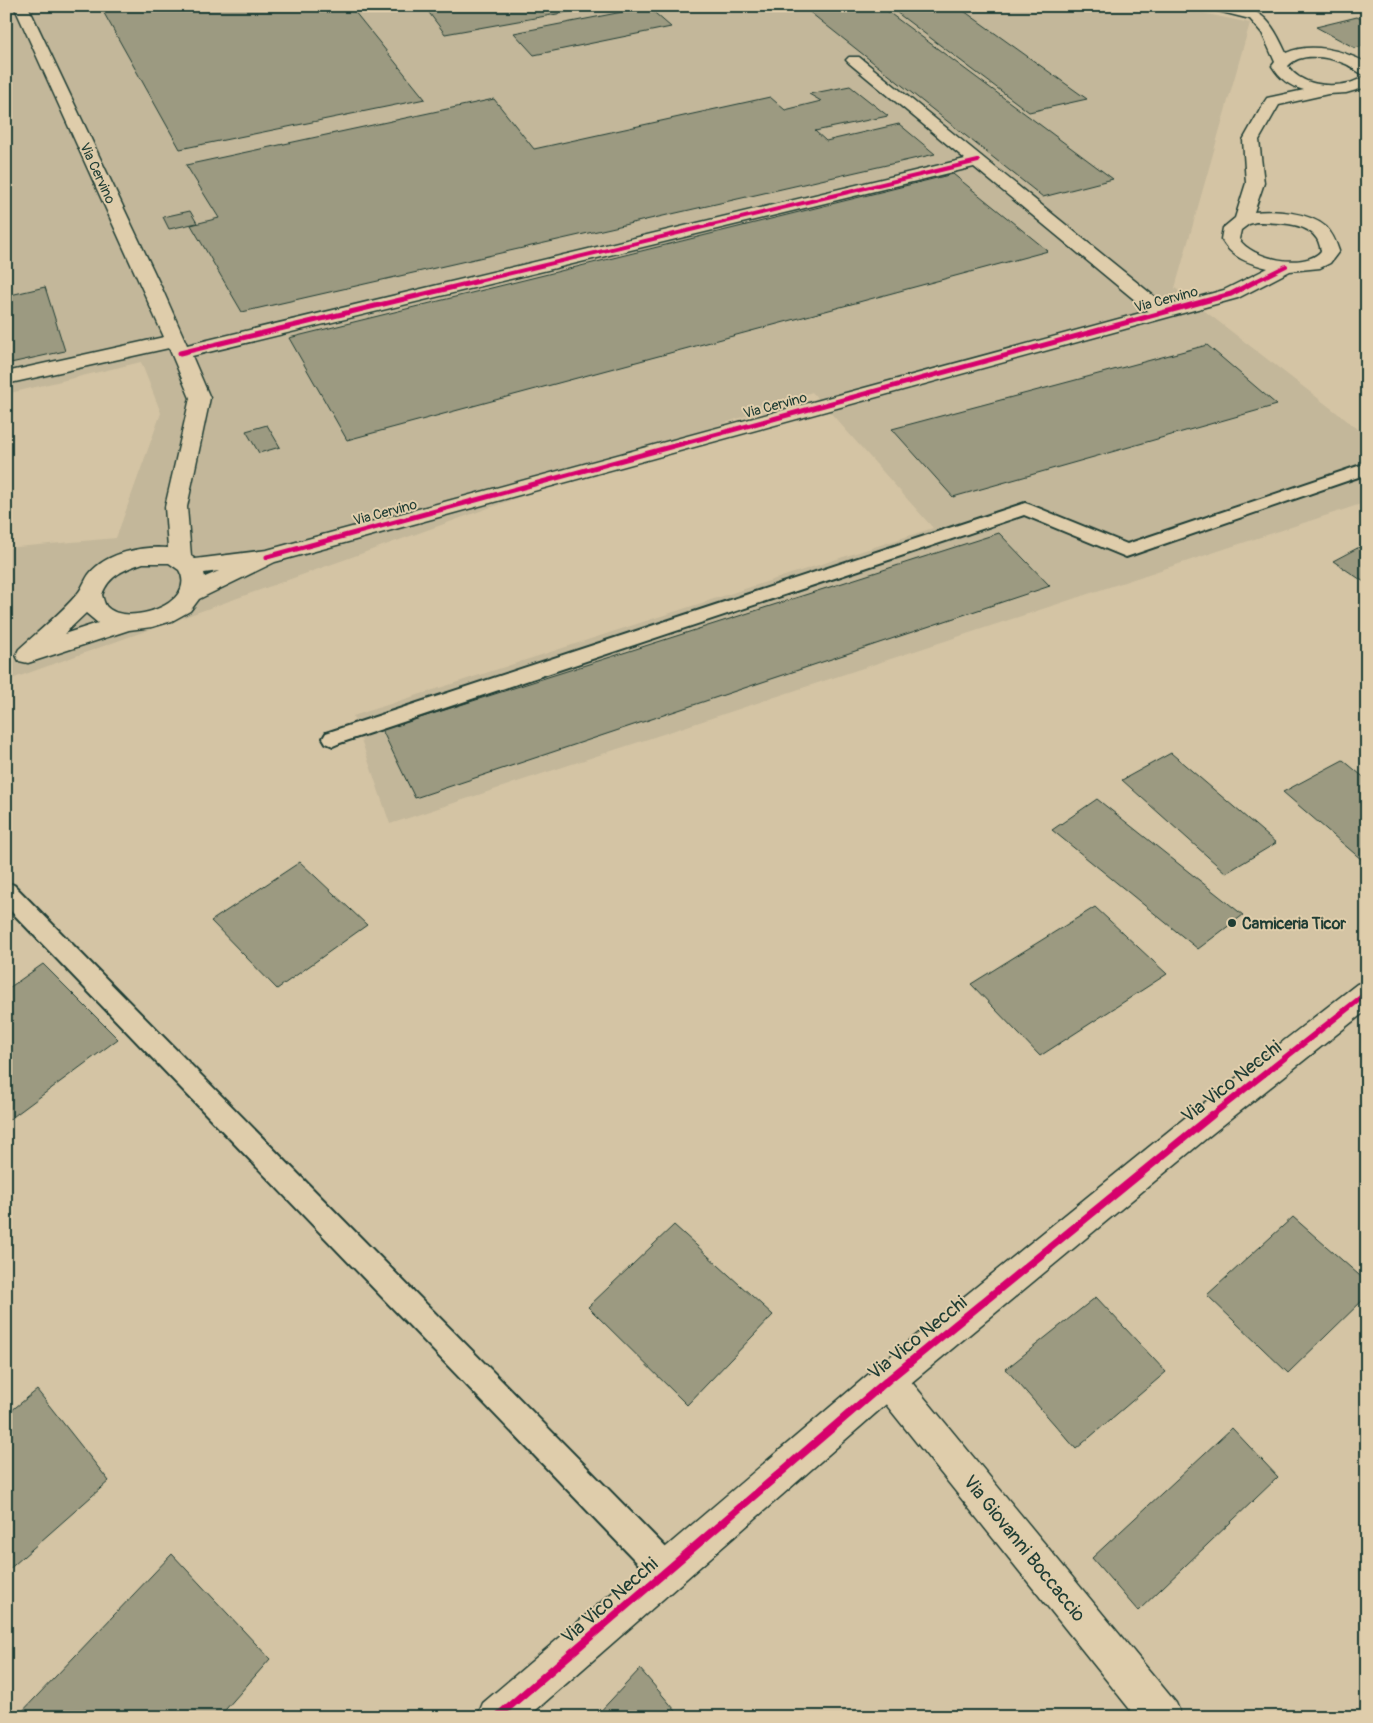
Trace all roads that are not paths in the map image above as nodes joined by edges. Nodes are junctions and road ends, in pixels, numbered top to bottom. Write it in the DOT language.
graph roads {
  1 [pos="21,6"];
  2 [pos="1214,6"];
  3 [pos="1255,16"];
  4 [pos="1318,53"];
  5 [pos="854,60"];
  6 [pos="1284,68"];
  7 [pos="1365,73"];
  8 [pos="1331,90"];
  9 [pos="1274,101"];
  10 [pos="978,161"];
  11 [pos="1255,183"];
  12 [pos="1243,220"];
  13 [pos="1294,220"];
  14 [pos="1286,266"];
  15 [pos="1234,272"];
  16 [pos="1163,313"];
  17 [pos="178,347"];
  18 [pos="6,378"];
  19 [pos="1367,468"];
  20 [pos="176,507"];
  21 [pos="144,555"];
  22 [pos="267,557"];
  23 [pos="185,563"];
  24 [pos="192,593"];
  25 [pos="90,595"];
  26 [pos="127,622"];
  27 [pos="17,660"];
  28 [pos="333,738"];
  29 [pos="6,891"];
  30 [pos="1367,993"];
  31 [pos="888,1380"];
  32 [pos="666,1570"];
  33 [pos="496,1717"];
  34 [pos="1162,1717"];
  1 -- 17 [label="street, Via Cervino"];
  2 -- 3 [label="street"];
  3 -- 4 [label="street"];
  3 -- 6 [label="street"];
  4 -- 6 [label="street"];
  4 -- 7 [label="street"];
  5 -- 10 [label="street, Via Cervino"];
  6 -- 8 [label="street"];
  6 -- 9 [label="street"];
  7 -- 8 [label="street"];
  8 -- 9 [label="street"];
  9 -- 11 [label="street"];
  10 -- 16 [label="street, Via Cervino"];
  10 -- 17 [label="street"];
  11 -- 12 [label="street"];
  11 -- 13 [label="street, Via Cervino"];
  12 -- 13 [label="street, Via Cervino"];
  12 -- 15 [label="street"];
  13 -- 14 [label="street, Via Cervino"];
  14 -- 15 [label="street, Via Cervino"];
  14 -- 15 [label="street, Via Cervino"];
  15 -- 16 [label="street, Via Cervino"];
  16 -- 22 [label="street, Via Cervino"];
  17 -- 18 [label="street"];
  17 -- 20 [label="street, Via Cervino"];
  19 -- 28 [label="lane"];
  20 -- 21 [label="street"];
  20 -- 23 [label="street"];
  21 -- 23 [label="street"];
  21 -- 25 [label="street"];
  22 -- 23 [label="street"];
  22 -- 24 [label="street"];
  23 -- 24 [label="street"];
  24 -- 26 [label="street"];
  25 -- 26 [label="street"];
  25 -- 27 [label="street"];
  26 -- 27 [label="street"];
  29 -- 32 [label="lane"];
  30 -- 31 [label="street, Via Vico Necchi"];
  31 -- 32 [label="street, Via Vico Necchi"];
  31 -- 34 [label="street, Via Giovanni Boccaccio"];
  32 -- 33 [label="street, Via Vico Necchi"];
}
